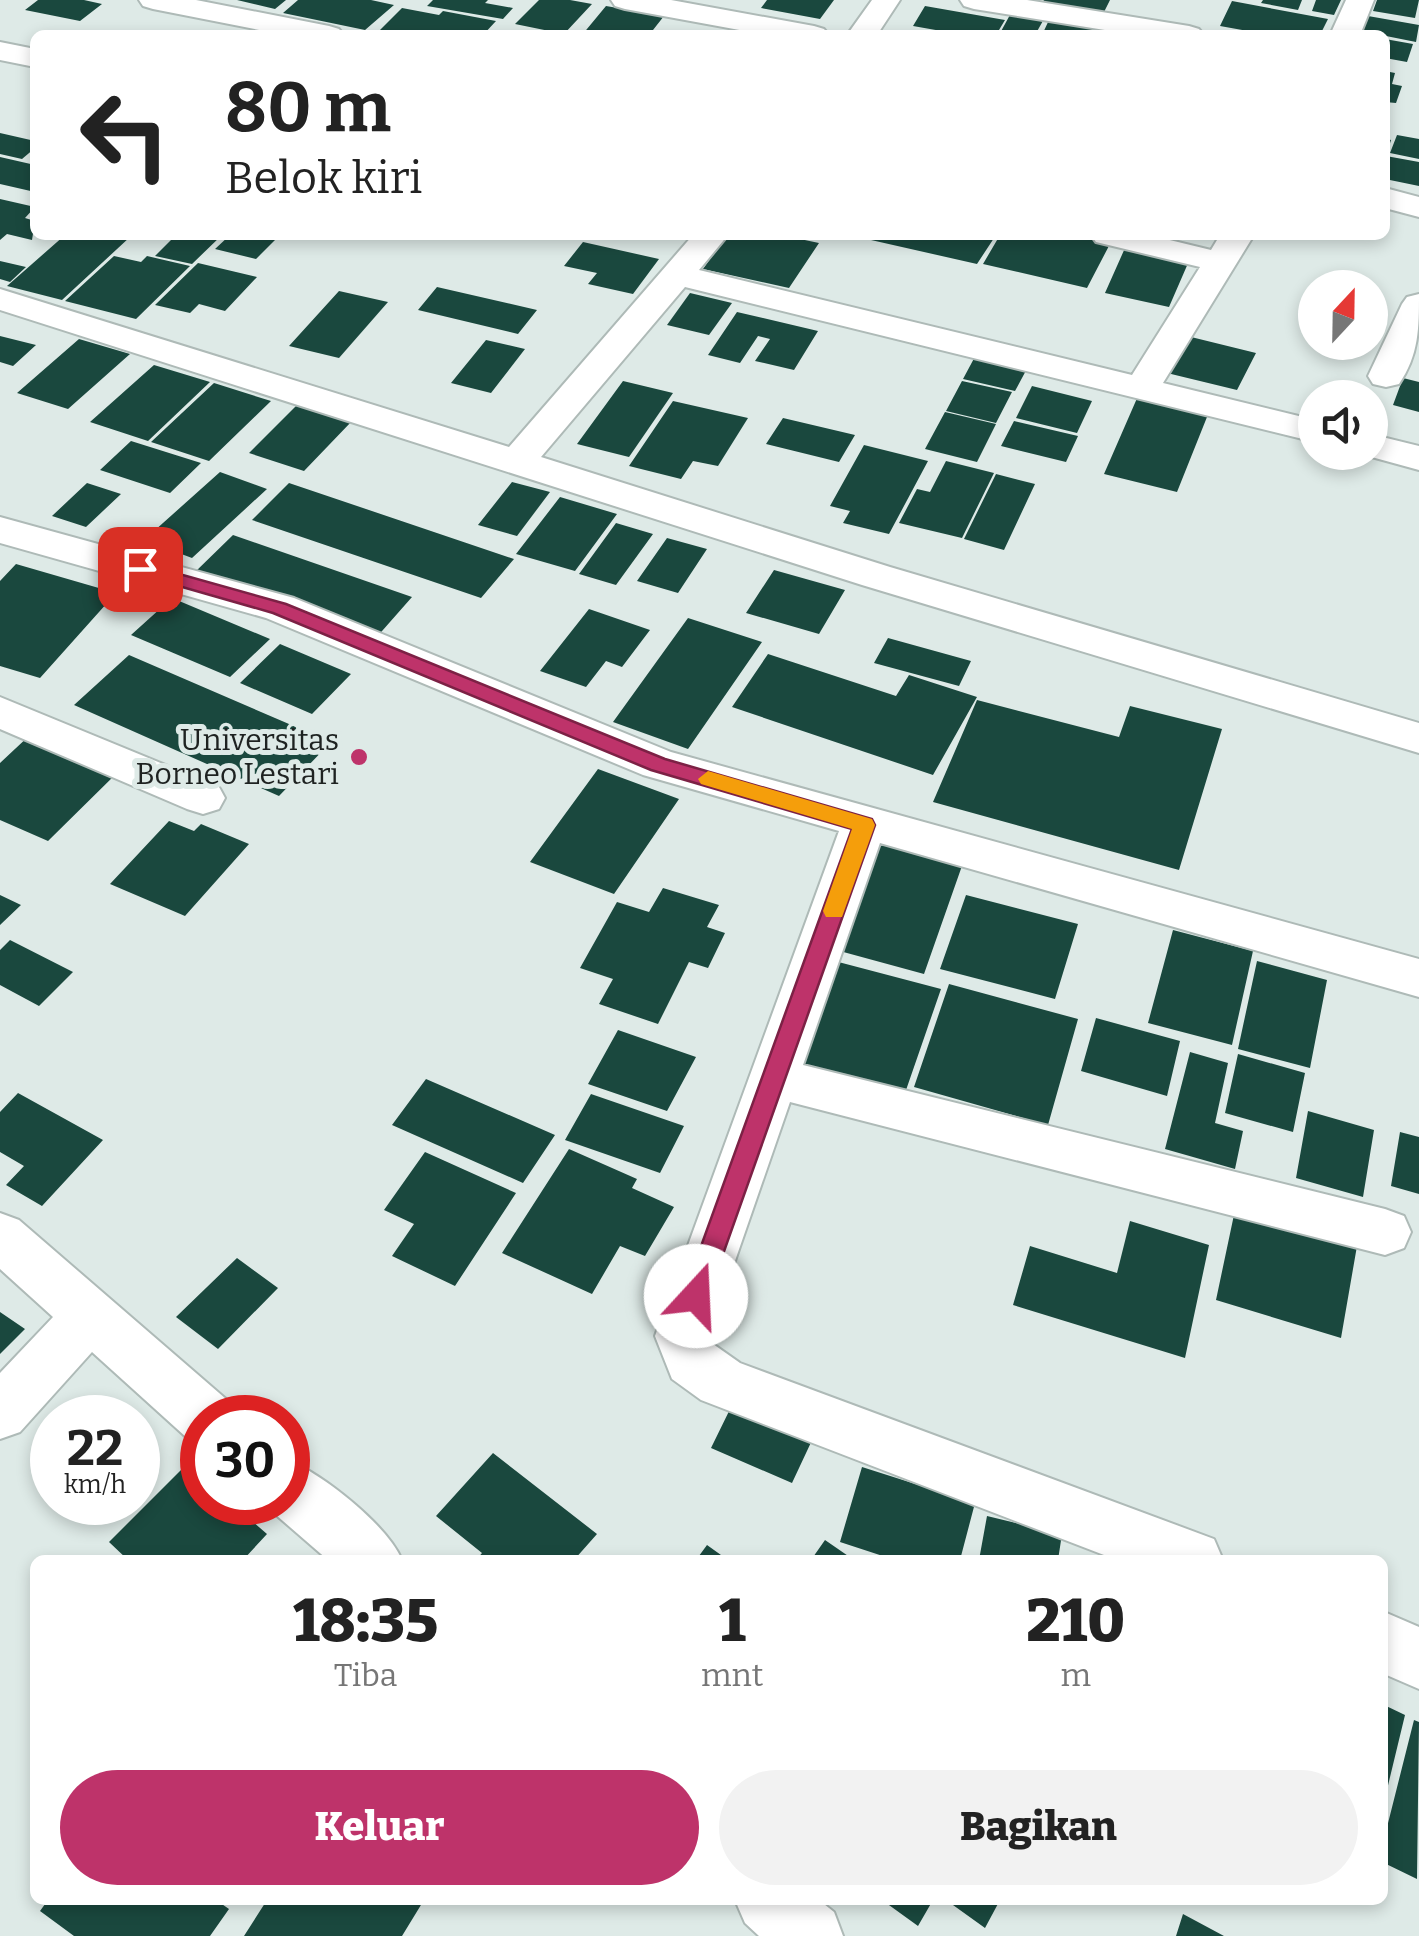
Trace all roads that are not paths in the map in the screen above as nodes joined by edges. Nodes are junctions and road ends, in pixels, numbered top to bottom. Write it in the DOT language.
graph roads {
  1 [pos="152,0"];
  2 [pos="625,0"];
  3 [pos="886,0"];
  4 [pos="974,0"];
  5 [pos="1360,0"];
  6 [pos="304,30"];
  7 [pos="787,30"];
  8 [pos="865,30"];
  9 [pos="1158,30"];
  10 [pos="1347,30"];
  11 [pos="0,51"];
  12 [pos="30,57"];
  13 [pos="1390,199"];
  14 [pos="1419,207"];
  15 [pos="707,240"];
  16 [pos="1155,240"];
  17 [pos="1229,248"];
  18 [pos="678,274"];
  19 [pos="0,299"];
  20 [pos="1419,304"];
  21 [pos="1386,376"];
  22 [pos="1142,388"];
  23 [pos="1298,428"];
  24 [pos="1388,450"];
  25 [pos="1419,458"];
  26 [pos="518,462"];
  27 [pos="0,530"];
  28 [pos="0,712"];
  29 [pos="1419,738"];
  30 [pos="203,798"];
  31 [pos="864,825"];
  32 [pos="1419,978"];
  33 [pos="775,1078"];
  34 [pos="1384,1232"];
  35 [pos="0,1236"];
  36 [pos="91,1316"];
  37 [pos="180,1395"];
  38 [pos="0,1414"];
  39 [pos="310,1507"];
  40 [pos="366,1555"];
  41 [pos="1180,1555"];
  42 [pos="1388,1644"];
  43 [pos="1419,1658"];
  44 [pos="774,1905"];
  45 [pos="810,1936"];
  1 -- 6 [label="street"];
  2 -- 7 [label="street"];
  3 -- 8 [label="street"];
  4 -- 9 [label="street"];
  5 -- 10 [label="street"];
  11 -- 12 [label="street"];
  13 -- 14 [label="street"];
  15 -- 18 [label="street"];
  16 -- 17 [label="street"];
  17 -- 22 [label="street"];
  18 -- 22 [label="street"];
  18 -- 26 [label="street"];
  19 -- 26 [label="street"];
  20 -- 21 [label="street"];
  22 -- 23 [label="street"];
  24 -- 25 [label="street"];
  26 -- 29 [label="street"];
  27 -- 31 [label="street"];
  28 -- 30 [label="street"];
  31 -- 32 [label="street"];
  31 -- 33 [label="street"];
  33 -- 34 [label="street"];
  33 -- 41 [label="street"];
  35 -- 36 [label="street"];
  36 -- 37 [label="street"];
  36 -- 38 [label="street"];
  39 -- 40 [label="street"];
  42 -- 43 [label="street"];
  44 -- 45 [label="street"];
}
